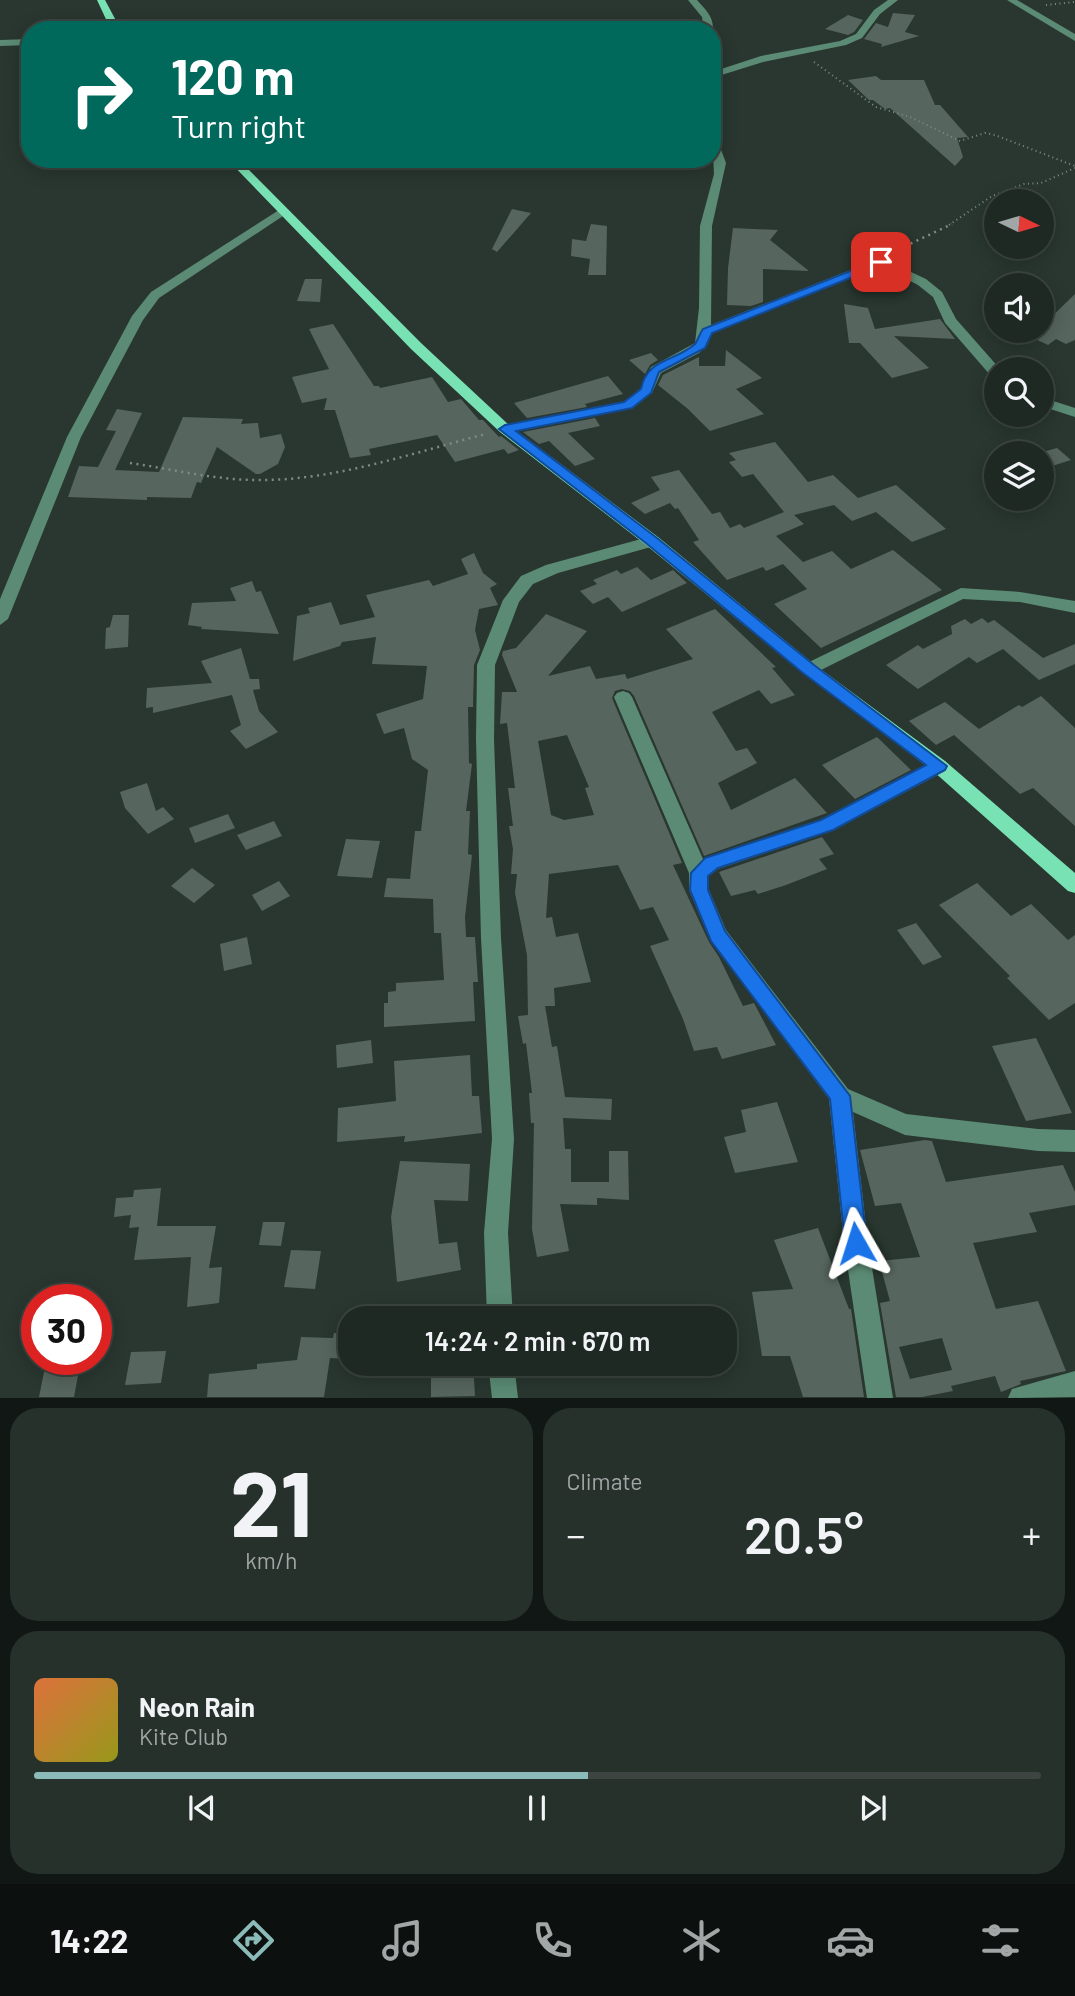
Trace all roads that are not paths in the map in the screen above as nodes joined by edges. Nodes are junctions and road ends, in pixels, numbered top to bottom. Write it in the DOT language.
graph roads {
  1 [pos="101,0"];
  2 [pos="692,0"];
  3 [pos="894,0"];
  4 [pos="1011,0"];
  5 [pos="112,21"];
  6 [pos="708,21"];
  7 [pos="1075,38"];
  8 [pos="0,43"];
  9 [pos="21,43"];
  10 [pos="721,72"];
  11 [pos="241,168"];
  12 [pos="721,168"];
  13 [pos="283,212"];
  14 [pos="707,331"];
  15 [pos="984,359"];
  16 [pos="1054,406"];
  17 [pos="1075,413"];
  18 [pos="505,429"];
  19 [pos="652,541"];
  20 [pos="1075,607"];
  21 [pos="0,619"];
  22 [pos="809,669"];
  23 [pos="623,697"];
  24 [pos="939,766"];
  25 [pos="699,873"];
  26 [pos="1075,885"];
  27 [pos="840,1096"];
  28 [pos="1075,1141"];
  29 [pos="499,1306"];
  30 [pos="503,1376"];
  31 [pos="1075,1384"];
  32 [pos="505,1398"];
  33 [pos="880,1398"];
  34 [pos="1021,1398"];
  1 -- 5 [label="main road"];
  2 -- 6 [label="street"];
  3 -- 10 [label="street"];
  4 -- 7 [label="street"];
  8 -- 9 [label="street"];
  11 -- 13 [label="main road"];
  12 -- 14 [label="street"];
  13 -- 18 [label="main road"];
  13 -- 21 [label="street"];
  14 -- 15 [label="street"];
  14 -- 18 [label="street"];
  16 -- 17 [label="street"];
  18 -- 19 [label="main road"];
  19 -- 22 [label="main road"];
  19 -- 29 [label="street"];
  20 -- 22 [label="street"];
  22 -- 24 [label="main road"];
  23 -- 25 [label="street"];
  24 -- 25 [label="street"];
  24 -- 26 [label="main road"];
  25 -- 27 [label="street"];
  27 -- 28 [label="street"];
  27 -- 33 [label="street"];
  30 -- 32 [label="street"];
  31 -- 34 [label="street"];
}
